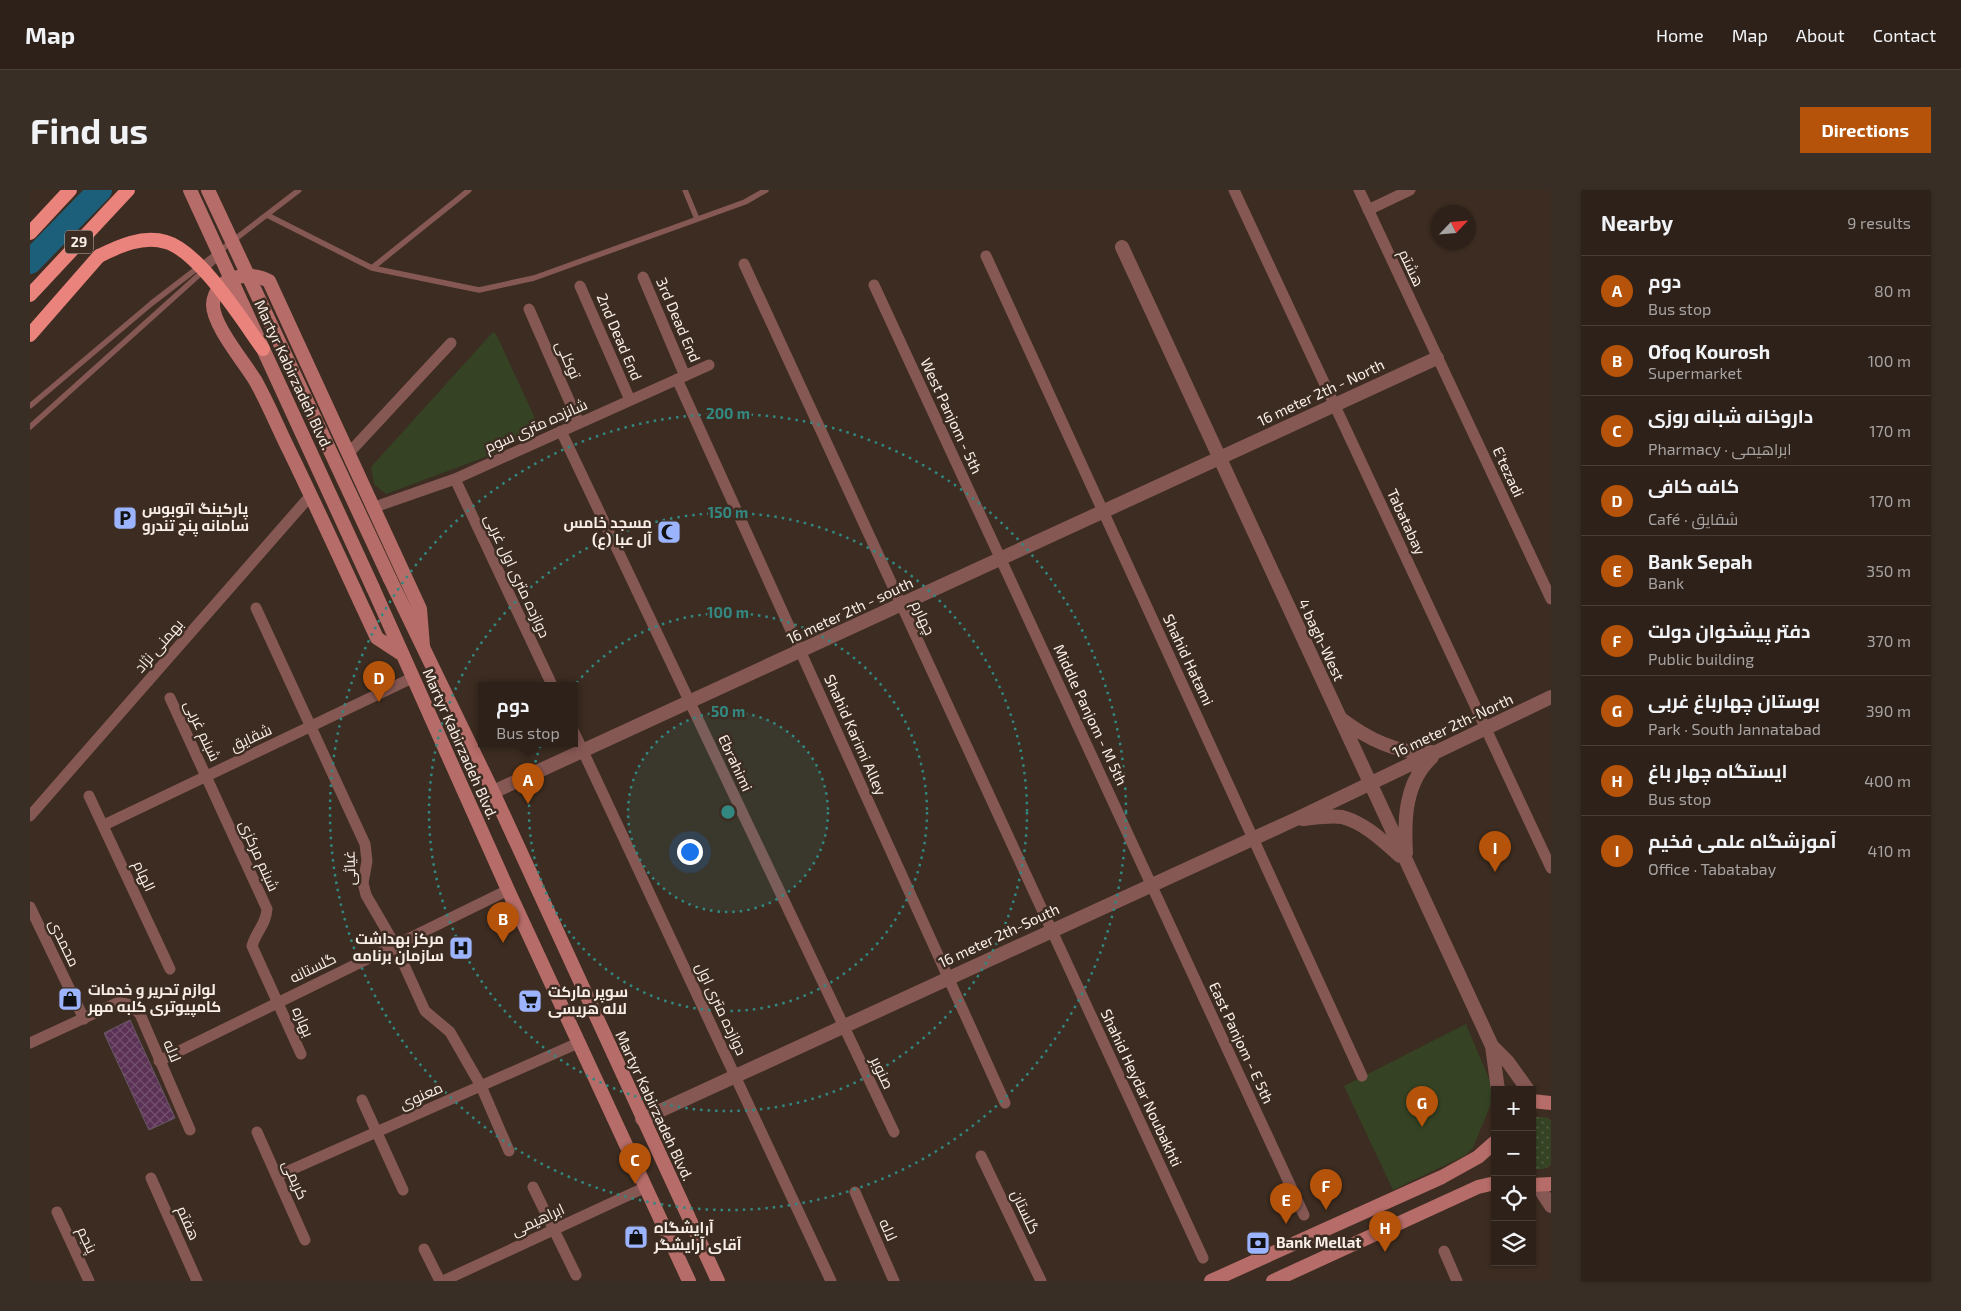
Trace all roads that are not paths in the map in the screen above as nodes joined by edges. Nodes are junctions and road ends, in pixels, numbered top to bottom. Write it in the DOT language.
graph roads {
  1 [pos="70,190"];
  2 [pos="128,190"];
  3 [pos="190,190"];
  4 [pos="208,190"];
  5 [pos="299,190"];
  6 [pos="469,190"];
  7 [pos="685,190"];
  8 [pos="766,190"];
  9 [pos="1234,190"];
  10 [pos="1359,190"];
  11 [pos="1410,190"];
  12 [pos="1368,210"];
  13 [pos="267,215"];
  14 [pos="697,219"];
  15 [pos="30,234"];
  16 [pos="240,236"];
  17 [pos="1122,247"];
  18 [pos="986,256"];
  19 [pos="744,264"];
  20 [pos="372,268"];
  21 [pos="643,276"];
  22 [pos="874,285"];
  23 [pos="580,286"];
  24 [pos="30,295"];
  25 [pos="529,309"];
  26 [pos="30,335"];
  27 [pos="451,342"];
  28 [pos="263,348"];
  29 [pos="1437,358"];
  30 [pos="709,366"];
  31 [pos="681,377"];
  32 [pos="630,400"];
  33 [pos="1334,405"];
  34 [pos="30,406"];
  35 [pos="579,423"];
  36 [pos="30,427"];
  37 [pos="561,431"];
  38 [pos="348,454"];
  39 [pos="1220,459"];
  40 [pos="455,479"];
  41 [pos="310,495"];
  42 [pos="372,508"];
  43 [pos="1104,512"];
  44 [pos="1001,559"];
  45 [pos="1551,598"];
  46 [pos="901,605"];
  47 [pos="256,608"];
  48 [pos="423,646"];
  49 [pos="800,651"];
  50 [pos="403,655"];
  51 [pos="412,678"];
  52 [pos="551,682"];
  53 [pos="1551,697"];
  54 [pos="170,698"];
  55 [pos="689,702"];
  56 [pos="1339,717"];
  57 [pos="310,727"];
  58 [pos="1487,728"];
  59 [pos="578,740"];
  60 [pos="583,750"];
  61 [pos="1438,752"];
  62 [pos="207,776"];
  63 [pos="1370,784"];
  64 [pos="493,792"];
  65 [pos="89,796"];
  66 [pos="30,816"];
  67 [pos="1296,819"];
  68 [pos="104,825"];
  69 [pos="1253,838"];
  70 [pos="1406,862"];
  71 [pos="1551,868"];
  72 [pos="1151,884"];
  73 [pos="508,890"];
  74 [pos="30,907"];
  75 [pos="1051,930"];
  76 [pos="395,945"];
  77 [pos="170,969"];
  78 [pos="948,978"];
  79 [pos="278,1003"];
  80 [pos="84,1019"];
  81 [pos="843,1026"];
  82 [pos="30,1043"];
  83 [pos="578,1043"];
  84 [pos="1492,1046"];
  85 [pos="301,1054"];
  86 [pos="160,1061"];
  87 [pos="736,1076"];
  88 [pos="1362,1076"];
  89 [pos="481,1086"];
  90 [pos="1497,1086"];
  91 [pos="1524,1086"];
  92 [pos="1536,1098"];
  93 [pos="362,1100"];
  94 [pos="1005,1103"];
  95 [pos="1551,1103"];
  96 [pos="642,1119"];
  97 [pos="190,1130"];
  98 [pos="257,1132"];
  99 [pos="376,1132"];
  100 [pos="894,1132"];
  101 [pos="1491,1146"];
  102 [pos="509,1151"];
  103 [pos="982,1156"];
  104 [pos="277,1176"];
  105 [pos="151,1178"];
  106 [pos="1491,1184"];
  107 [pos="1540,1185"];
  108 [pos="533,1187"];
  109 [pos="646,1187"];
  110 [pos="403,1190"];
  111 [pos="855,1192"];
  112 [pos="1551,1206"];
  113 [pos="57,1212"];
  114 [pos="1304,1215"];
  115 [pos="553,1230"];
  116 [pos="305,1240"];
  117 [pos="424,1249"];
  118 [pos="1444,1251"];
  119 [pos="1203,1258"];
  120 [pos="576,1275"];
  121 [pos="89,1281"];
  122 [pos="196,1281"];
  123 [pos="442,1281"];
  124 [pos="689,1281"];
  125 [pos="718,1281"];
  126 [pos="831,1281"];
  127 [pos="894,1281"];
  128 [pos="1041,1281"];
  129 [pos="1210,1281"];
  130 [pos="1273,1281"];
  131 [pos="1458,1281"];
  1 -- 15 [label="highway"];
  2 -- 24 [label="highway, 29"];
  3 -- 28 [label="main road, Martyr Kabirzadeh Blvd., bridge"];
  4 -- 48 [label="main road, Martyr Kabirzadeh Blvd., bridge"];
  5 -- 13 [label="lane"];
  6 -- 20 [label="lane"];
  7 -- 14 [label="lane"];
  8 -- 14 [label="lane"];
  9 -- 33 [label="street, Tabatabay"];
  10 -- 12 [label="street, هشتم"];
  11 -- 12 [label="street"];
  12 -- 29 [label="street, هشتم"];
  13 -- 16 [label="lane"];
  13 -- 20 [label="lane"];
  14 -- 20 [label="lane"];
  16 -- 34 [label="lane"];
  16 -- 36 [label="lane"];
  17 -- 39 [label="street, 4 bagh-West"];
  18 -- 43 [label="street, Shahid Hatami"];
  19 -- 46 [label="street, چهارم"];
  21 -- 31 [label="street, 3rd Dead End"];
  22 -- 44 [label="street, West Panjom - 5th"];
  23 -- 32 [label="street, 2nd Dead End"];
  25 -- 35 [label="street, توکلی"];
  26 -- 28 [label="highway, bridge"];
  27 -- 38 [label="street"];
  28 -- 50 [label="main road, Martyr Kabirzadeh Blvd., bridge"];
  29 -- 33 [label="street, 16 meter 2th - North"];
  29 -- 45 [label="street, E'tezadi"];
  30 -- 31 [label="street, شانزده متری سوم"];
  31 -- 32 [label="street, شانزده متری سوم"];
  31 -- 49 [label="street, Shahid Karimi Alley"];
  32 -- 35 [label="street, شانزده متری سوم"];
  33 -- 39 [label="street, 16 meter 2th - North"];
  33 -- 58 [label="street, Tabatabay"];
  35 -- 37 [label="street, شانزده متری سوم"];
  37 -- 40 [label="street, شانزده متری سوم"];
  37 -- 55 [label="street, Ebrahimi"];
  38 -- 41 [label="main road, Martyr Kabirzadeh Blvd."];
  38 -- 42 [label="main road, Martyr Kabirzadeh Blvd."];
  39 -- 43 [label="street, 16 meter 2th - south"];
  39 -- 56 [label="street, 4 bagh-West"];
  40 -- 42 [label="street, شانزده متری سوم"];
  40 -- 52 [label="street, دوازده متری اول غربی"];
  41 -- 50 [label="main road"];
  41 -- 66 [label="street, بهمنی نژاد"];
  42 -- 48 [label="main road, Martyr Kabirzadeh Blvd."];
  43 -- 44 [label="street, 16 meter 2th - south"];
  43 -- 69 [label="street, Shahid Hatami"];
  44 -- 46 [label="street, 16 meter 2th - south"];
  44 -- 72 [label="street, Middle Panjom - M 5th"];
  46 -- 49 [label="street, 16 meter 2th - south"];
  46 -- 75 [label="street, چهارم"];
  47 -- 57 [label="street, غیاثی"];
  48 -- 64 [label="main road, Martyr Kabirzadeh Blvd."];
  49 -- 55 [label="street, 16 meter 2th - south"];
  49 -- 78 [label="street, Shahid Karimi Alley"];
  50 -- 51 [label="main road, Martyr Kabirzadeh Blvd."];
  51 -- 57 [label="street, شقایق"];
  51 -- 73 [label="main road, Martyr Kabirzadeh Blvd."];
  53 -- 58 [label="street, 16 meter 2th-North"];
  54 -- 62 [label="street, شبنم غربی"];
  55 -- 60 [label="street, 16 meter 2th - south"];
  55 -- 81 [label="street, Ebrahimi"];
  56 -- 61 [label="street"];
  56 -- 63 [label="street, 4 bagh-West"];
  57 -- 62 [label="street, شقایق"];
  57 -- 76 [label="street, غیاثی"];
  58 -- 61 [label="street, 16 meter 2th-North"];
  58 -- 71 [label="street, Tabatabay"];
  59 -- 60 [label="street"];
  60 -- 64 [label="street, 16 meter 2th - south"];
  60 -- 87 [label="street, دوازده متری اول"];
  61 -- 63 [label="street, 16 meter 2th-North"];
  61 -- 70 [label="street"];
  62 -- 68 [label="street, شقایق"];
  62 -- 79 [label="street, شبنم مرکزی"];
  63 -- 67 [label="street, 16 meter 2th-South"];
  63 -- 70 [label="street, 4 bagh-West"];
  64 -- 96 [label="main road, Martyr Kabirzadeh Blvd."];
  65 -- 68 [label="street, الهام"];
  67 -- 69 [label="street, 16 meter 2th-South"];
  67 -- 70 [label="street"];
  68 -- 77 [label="street, الهام"];
  69 -- 72 [label="street, 16 meter 2th-South"];
  69 -- 88 [label="street, Shahid Hatami"];
  70 -- 84 [label="street, 4 bagh-West"];
  72 -- 75 [label="street, 16 meter 2th-South"];
  72 -- 114 [label="street, East Panjom - E 5th"];
  73 -- 76 [label="street, گلستانه"];
  73 -- 83 [label="main road, Martyr Kabirzadeh Blvd."];
  74 -- 80 [label="street, محمدی"];
  75 -- 78 [label="street, 16 meter 2th-South"];
  75 -- 119 [label="street, Shahid Heydar Noubakhti"];
  76 -- 79 [label="street, گلستانه"];
  76 -- 89 [label="street, غیاثی"];
  78 -- 81 [label="street, 16 meter 2th-South"];
  78 -- 94 [label="street, Shahid Karimi Alley"];
  79 -- 85 [label="street, بهاره"];
  79 -- 86 [label="street, گلستانه"];
  80 -- 82 [label="street, لاله"];
  80 -- 86 [label="street, لاله"];
  81 -- 87 [label="street, 16 meter 2th-South"];
  81 -- 100 [label="street, صنوبر"];
  83 -- 89 [label="street, معنوی"];
  83 -- 109 [label="main road, Martyr Kabirzadeh Blvd."];
  84 -- 90 [label="street"];
  84 -- 91 [label="street"];
  86 -- 97 [label="street, لاله"];
  87 -- 96 [label="street, 16 meter 2th-South"];
  87 -- 126 [label="street, دوازده متری اول"];
  89 -- 99 [label="street, معنوی"];
  89 -- 102 [label="street, غیاثی"];
  92 -- 95 [label="main road"];
  93 -- 99 [label="street"];
  96 -- 125 [label="main road, Martyr Kabirzadeh Blvd."];
  98 -- 104 [label="street, کریمی"];
  99 -- 104 [label="street, معنوی"];
  99 -- 110 [label="street"];
  101 -- 129 [label="main road"];
  103 -- 128 [label="street, گلستان"];
  104 -- 116 [label="street, کریمی"];
  105 -- 122 [label="street, هفتم"];
  106 -- 130 [label="main road"];
  107 -- 112 [label="street"];
  108 -- 115 [label="street"];
  109 -- 115 [label="street, ابراهیمی"];
  109 -- 124 [label="main road, Martyr Kabirzadeh Blvd."];
  111 -- 127 [label="street, لاله"];
  113 -- 121 [label="street, پنجم"];
  115 -- 120 [label="street"];
  115 -- 123 [label="street, ابراهیمی"];
  117 -- 123 [label="street"];
  118 -- 131 [label="street"];
}
